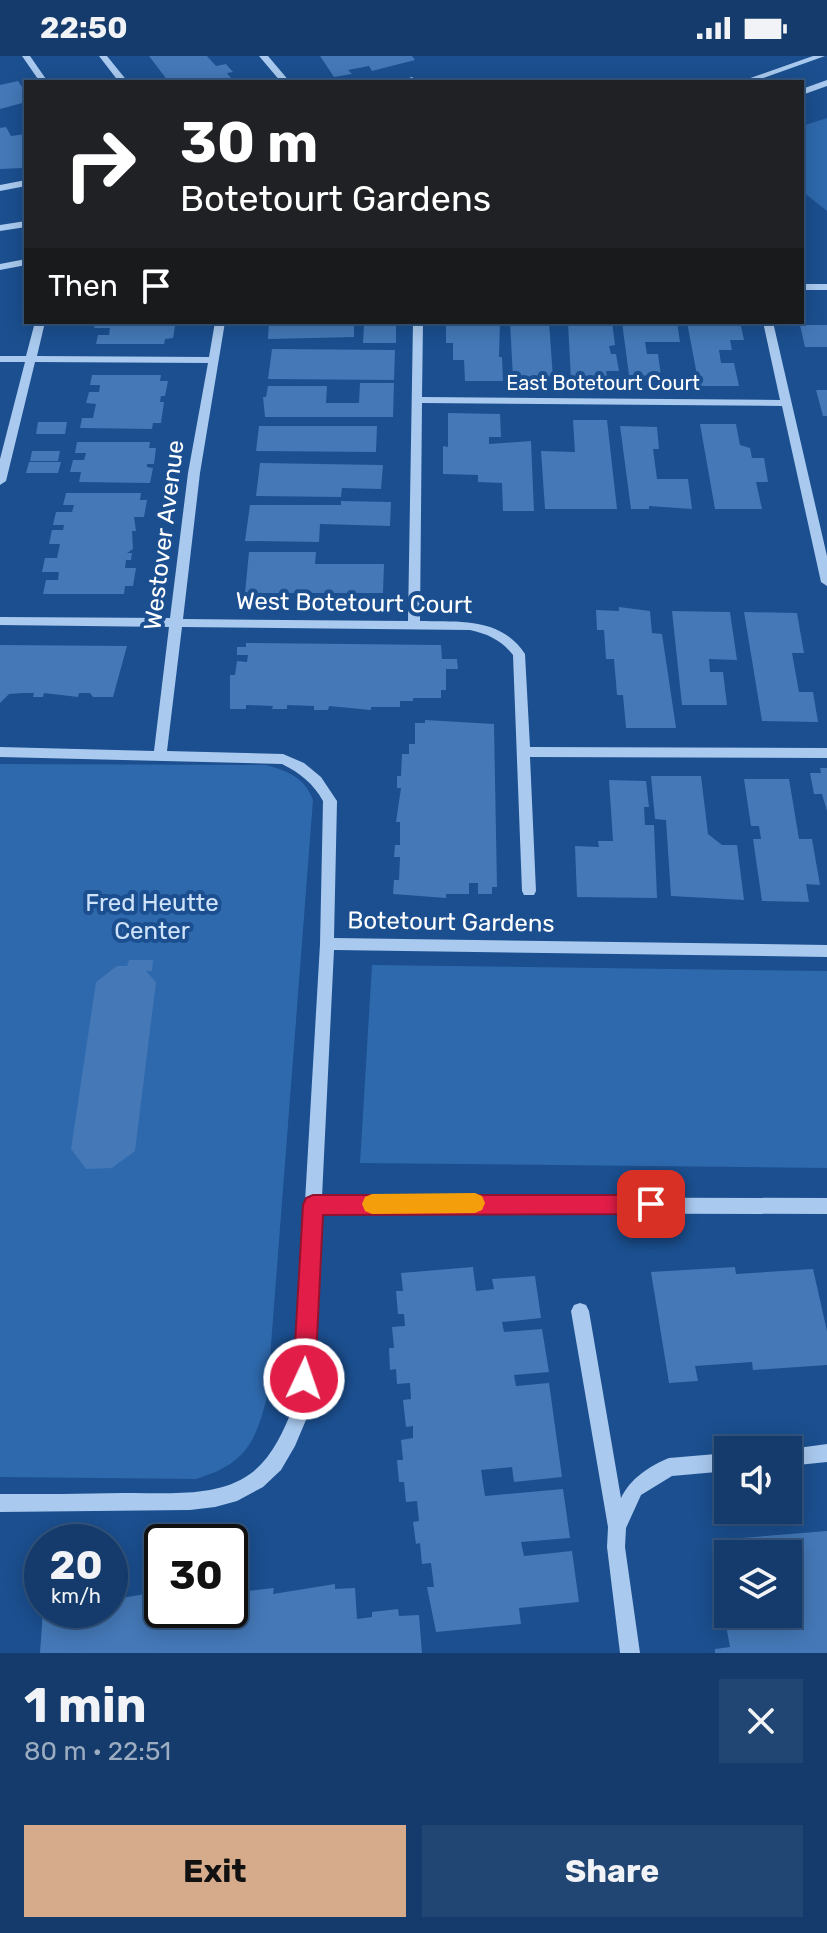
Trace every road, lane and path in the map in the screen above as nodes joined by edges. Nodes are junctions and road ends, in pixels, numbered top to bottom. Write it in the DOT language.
graph roads {
  1 [pos="26,56"];
  2 [pos="103,56"];
  3 [pos="263,56"];
  4 [pos="821,56"];
  5 [pos="43,80"];
  6 [pos="122,80"];
  7 [pos="284,80"];
  8 [pos="749,80"];
  9 [pos="827,83"];
  10 [pos="804,91"];
  11 [pos="24,183"];
  12 [pos="0,188"];
  13 [pos="24,224"];
  14 [pos="0,228"];
  15 [pos="24,262"];
  16 [pos="0,267"];
  17 [pos="804,286"];
  18 [pos="827,287"];
  19 [pos="40,324"];
  20 [pos="220,324"];
  21 [pos="418,324"];
  22 [pos="768,324"];
  23 [pos="0,359"];
  24 [pos="31,359"];
  25 [pos="213,360"];
  26 [pos="417,400"];
  27 [pos="788,403"];
  28 [pos="0,481"];
  29 [pos="825,566"];
  30 [pos="827,582"];
  31 [pos="0,621"];
  32 [pos="176,622"];
  33 [pos="414,625"];
  34 [pos="0,752"];
  35 [pos="523,752"];
  36 [pos="827,753"];
  37 [pos="160,754"];
  38 [pos="529,891"];
  39 [pos="327,944"];
  40 [pos="827,951"];
  41 [pos="313,1205"];
  42 [pos="827,1206"];
  43 [pos="580,1311"];
  44 [pos="827,1453"];
  45 [pos="802,1456"];
  46 [pos="714,1463"];
  47 [pos="0,1503"];
  48 [pos="617,1527"];
  49 [pos="630,1653"];
  1 -- 5 [label="street"];
  2 -- 6 [label="street"];
  3 -- 7 [label="street"];
  4 -- 8 [label="street"];
  9 -- 10 [label="street"];
  11 -- 12 [label="street"];
  13 -- 14 [label="street"];
  15 -- 16 [label="street"];
  17 -- 18 [label="street"];
  19 -- 24 [label="street"];
  20 -- 25 [label="street, Westover Avenue"];
  21 -- 26 [label="street"];
  22 -- 27 [label="street"];
  23 -- 24 [label="street"];
  24 -- 25 [label="street"];
  24 -- 28 [label="street"];
  25 -- 32 [label="street, Westover Avenue"];
  26 -- 27 [label="street, East Botetourt Court"];
  26 -- 33 [label="street"];
  27 -- 29 [label="street"];
  29 -- 30 [label="street"];
  31 -- 32 [label="street, West Botetourt Court"];
  32 -- 33 [label="street, West Botetourt Court"];
  32 -- 37 [label="street, Westover Avenue"];
  33 -- 35 [label="street, West Botetourt Court"];
  34 -- 37 [label="street, Botetourt Gardens"];
  35 -- 36 [label="street"];
  35 -- 38 [label="street, West Botetourt Court"];
  37 -- 39 [label="street, Botetourt Gardens"];
  39 -- 40 [label="street, Botetourt Gardens"];
  39 -- 41 [label="street"];
  41 -- 42 [label="street"];
  41 -- 47 [label="street"];
  43 -- 48 [label="street"];
  44 -- 45 [label="street"];
  46 -- 48 [label="street"];
  48 -- 49 [label="street"];
}
